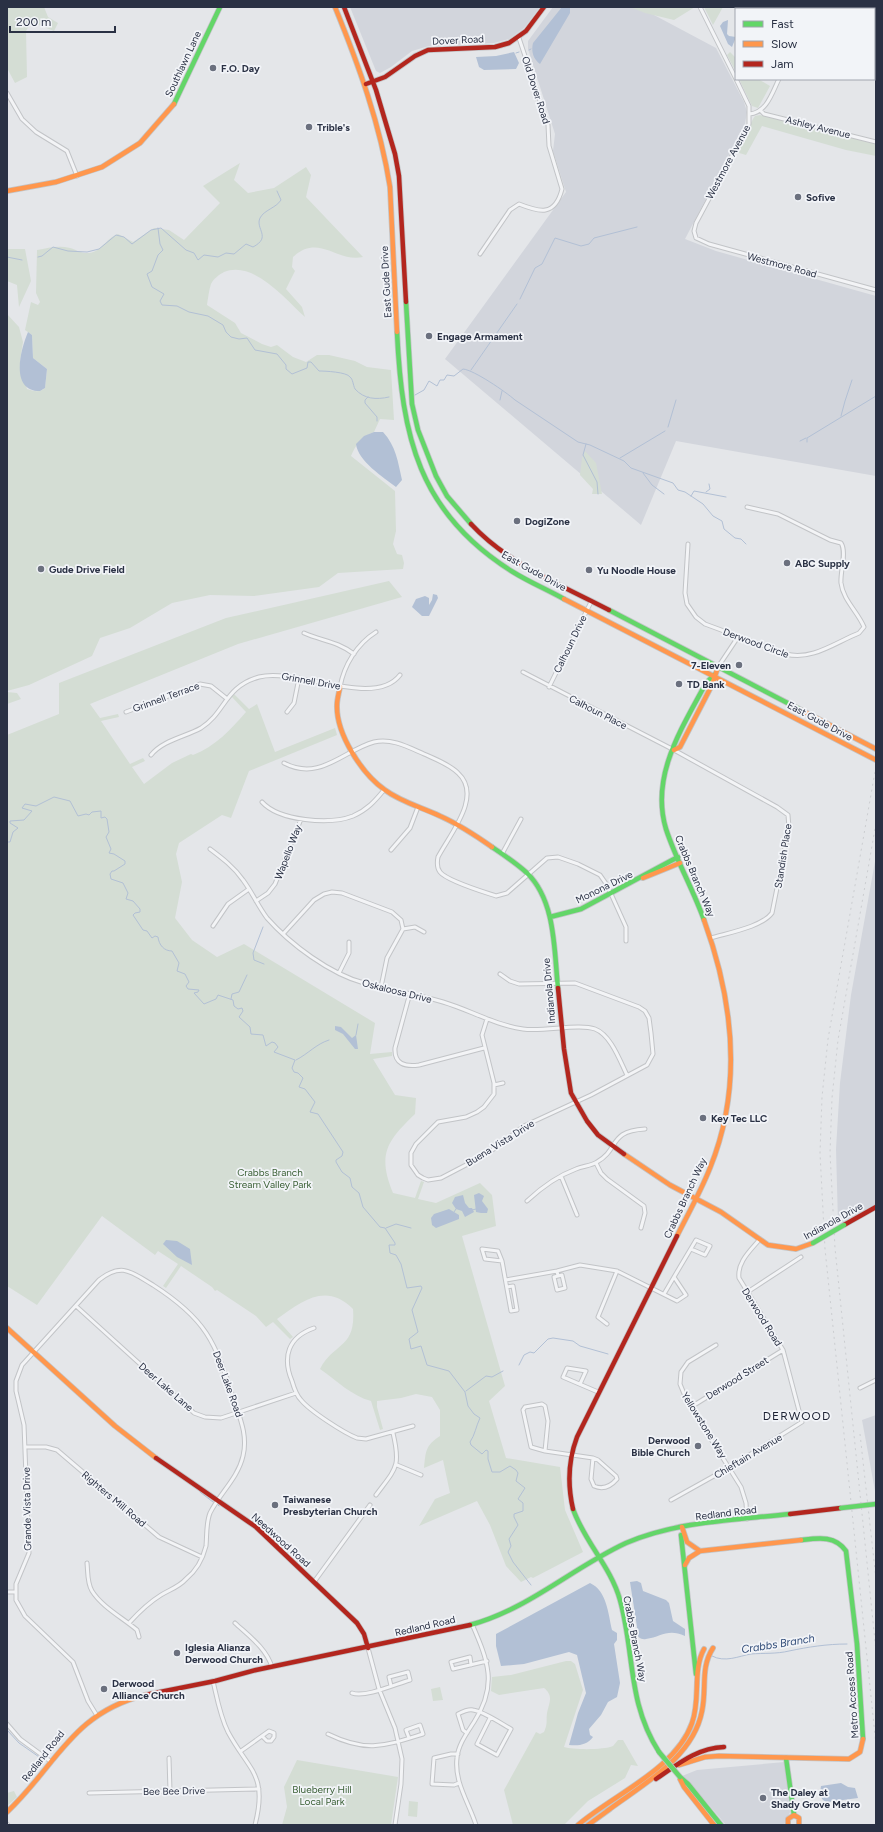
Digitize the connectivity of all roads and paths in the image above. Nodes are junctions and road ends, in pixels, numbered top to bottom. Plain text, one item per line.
1 (220, 7) edge
2 (335, 7) edge
3 (344, 7) edge
4 (544, 7) edge
5 (700, 7) edge
6 (519, 38) junction
7 (735, 77) edge
8 (736, 80) edge
9 (778, 80) edge
10 (374, 81) junction
11 (366, 84) junction
12 (7, 93) edge
13 (761, 111) junction
14 (750, 114) junction
15 (876, 142) edge
16 (77, 176) junction
17 (7, 191) edge
18 (694, 231) joint
19 (480, 254) dead end
20 (876, 290) edge
21 (436, 480) junction
22 (428, 484) junction
23 (747, 507) dead end
24 (688, 544) dead end
25 (591, 602) junction
26 (587, 610) junction
27 (376, 632) dead end
28 (304, 633) dead end
29 (738, 637) junction
30 (354, 654) junction
31 (718, 667) junction
32 (523, 672) dead end
33 (400, 675) dead end
34 (714, 675) junction
35 (299, 678) junction
36 (340, 687) junction
37 (549, 687) junction
38 (226, 698) junction
39 (126, 712) dead end
40 (286, 712) dead end
41 (874, 748) edge
42 (674, 750) junction
43 (352, 753) junction
44 (151, 755) dead end
45 (876, 760) edge
46 (284, 763) dead end
47 (384, 790) junction
48 (262, 802) dead end
49 (418, 807) junction
50 (301, 819) junction
51 (521, 819) dead end
52 (457, 824) junction
53 (210, 849) dead end
54 (391, 850) dead end
55 (502, 854) junction
56 (678, 857) junction
57 (680, 863) junction
58 (528, 874) junction
59 (643, 878) junction
60 (249, 889) junction
61 (612, 894) junction
62 (256, 900) junction
63 (550, 917) junction
64 (213, 926) dead end
65 (403, 929) junction
66 (424, 932) dead end
67 (283, 934) junction
68 (710, 938) junction
69 (626, 941) dead end
70 (349, 942) dead end
71 (339, 974) junction
72 (500, 974) dead end
73 (557, 983) junction
74 (381, 987) junction
75 (410, 993) junction
76 (487, 1019) junction
77 (561, 1029) junction
78 (484, 1048) junction
79 (627, 1075) junction
80 (503, 1083) dead end
81 (494, 1085) junction
82 (576, 1102) junction
83 (645, 1129) dead end
84 (612, 1146) junction
85 (596, 1163) junction
86 (561, 1176) junction
87 (696, 1199) junction
88 (527, 1201) dead end
89 (876, 1207) edge
90 (577, 1215) dead end
91 (641, 1228) dead end
92 (760, 1239) junction
93 (691, 1249) junction
94 (802, 1257) dead end
95 (502, 1261) junction
96 (557, 1271) junction
97 (617, 1271) junction
98 (558, 1276) junction
99 (674, 1277) junction
100 (506, 1280) junction
101 (507, 1287) junction
102 (651, 1288) junction
103 (746, 1293) junction
104 (664, 1294) junction
105 (76, 1306) junction
106 (606, 1324) dead end
107 (7, 1328) edge
108 (314, 1328) dead end
109 (716, 1345) dead end
110 (783, 1350) junction
111 (34, 1351) junction
112 (876, 1380) edge
113 (580, 1384) junction
114 (860, 1388) dead end
115 (598, 1392) junction
116 (296, 1393) junction
117 (691, 1407) junction
118 (238, 1413) junction
119 (802, 1422) joint
120 (413, 1426) dead end
121 (392, 1433) junction
122 (26, 1447) junction
123 (544, 1451) junction
124 (571, 1455) junction
125 (593, 1458) junction
126 (397, 1465) junction
127 (730, 1468) junction
128 (421, 1475) dead end
129 (376, 1495) dead end
130 (672, 1500) dead end
131 (218, 1501) junction
132 (876, 1504) edge
133 (370, 1505) dead end
134 (747, 1519) junction
135 (681, 1527) junction
136 (700, 1551) junction
137 (202, 1557) junction
138 (599, 1559) junction
139 (87, 1563) dead end
140 (685, 1569) junction
141 (314, 1582) junction
142 (7, 1592) edge
143 (15, 1592) junction
144 (129, 1623) junction
145 (235, 1623) dead end
146 (472, 1624) junction
147 (139, 1638) dead end
148 (368, 1648) junction
149 (713, 1648) dead end
150 (704, 1649) dead end
151 (487, 1662) junction
152 (471, 1665) junction
153 (272, 1667) junction
154 (696, 1674) junction
155 (213, 1681) junction
156 (391, 1686) junction
157 (379, 1689) junction
158 (352, 1693) dead end
159 (480, 1713) junction
160 (96, 1714) junction
161 (490, 1718) junction
162 (7, 1724) edge
163 (467, 1733) junction
164 (328, 1734) dead end
165 (262, 1736) dead end
166 (409, 1738) junction
167 (398, 1742) junction
168 (724, 1747) dead end
169 (241, 1751) junction
170 (458, 1754) junction
171 (169, 1758) dead end
172 (786, 1758) junction
173 (794, 1758) junction
174 (50, 1761) junction
175 (675, 1767) junction
176 (788, 1768) junction
177 (680, 1777) junction
178 (459, 1783) junction
179 (259, 1788) junction
180 (170, 1791) junction
181 (89, 1792) dead end
182 (607, 1811) junction
183 (7, 1812) edge
184 (794, 1815) junction
185 (255, 1825) edge
186 (395, 1825) edge
187 (476, 1825) edge
188 (578, 1825) edge
189 (588, 1825) edge
190 (714, 1825) edge
191 (721, 1825) edge
192 (788, 1825) edge
193 (799, 1825) edge

1 - 16 main road, Southlawn Lane
2 - 11 main road, East Gude Drive
3 - 10 main road, East Gude Drive
4 - 6 main road, Dover Road
5 - 7 street
6 - 10 main road, Dover Road
6 - 19 street, Old Dover Road
8 - 14 street
9 - 13 street
10 - 11 main road, Dover Road
10 - 21 main road, East Gude Drive
11 - 22 main road, East Gude Drive
12 - 16 street
13 - 14 street, Westmore Avenue
13 - 15 street, Ashley Avenue
14 - 18 street, Westmore Avenue
16 - 17 main road, Southlawn Lane
18 - 20 street, Westmore Road
21 - 22 main road
21 - 25 main road, East Gude Drive
22 - 26 main road, East Gude Drive
23 - 29 street, Derwood Circle
24 - 29 street, Derwood Circle
25 - 26 street, Calhoun Drive
25 - 31 main road, East Gude Drive
26 - 34 main road, East Gude Drive
26 - 37 street, Calhoun Drive
27 - 30 street, Indianola Drive
28 - 30 street
29 - 31 street
30 - 36 street, Indianola Drive
31 - 34 main road
31 - 41 main road, East Gude Drive
32 - 37 street, Calhoun Place
33 - 36 street, Grinnell Drive
34 - 42 main road, Crabbs Branch Way
34 - 42 main road, Crabbs Branch Way
34 - 45 main road, East Gude Drive
35 - 36 street, Grinnell Drive
35 - 38 street, Grinnell Drive
35 - 40 street
36 - 43 main road, Indianola Drive
37 - 42 street, Calhoun Place
38 - 39 street, Grinnell Terrace
38 - 44 street, Grinnell Drive
42 - 56 main road, Crabbs Branch Way
42 - 68 street, Standish Place
43 - 46 street
43 - 47 main road, Indianola Drive
43 - 52 street
47 - 49 main road, Indianola Drive
47 - 50 street
48 - 50 street
49 - 52 main road, Indianola Drive
49 - 54 street
50 - 62 street, Wapello Way
51 - 55 street
52 - 55 main road, Indianola Drive
52 - 58 street
53 - 60 street, Oskaloosa Drive
55 - 58 main road, Indianola Drive
56 - 57 main road, Crabbs Branch Way
56 - 59 main road, Monona Drive
57 - 59 main road, Monona Drive
57 - 68 main road, Crabbs Branch Way
58 - 61 street
58 - 63 main road, Indianola Drive
59 - 61 main road, Monona Drive
60 - 62 street, Oskaloosa Drive
60 - 64 street
61 - 63 main road, Monona Drive
61 - 69 street
62 - 67 street, Oskaloosa Drive
63 - 73 main road, Indianola Drive
65 - 66 street
65 - 67 street
65 - 74 street
67 - 71 street, Oskaloosa Drive
68 - 87 main road, Crabbs Branch Way
70 - 71 street
71 - 74 street, Oskaloosa Drive
72 - 73 street
73 - 77 main road, Indianola Drive
73 - 79 street, Buena Vista Drive
74 - 75 street, Oskaloosa Drive
75 - 76 street, Oskaloosa Drive
75 - 78 street
76 - 77 street, Oskaloosa Drive
76 - 78 street
77 - 79 street, Oskaloosa Drive
77 - 82 main road, Indianola Drive
78 - 81 street
79 - 82 street, Buena Vista Drive
80 - 81 street
81 - 82 street, Buena Vista Drive
82 - 84 main road, Indianola Drive
83 - 84 street
84 - 85 street
84 - 87 main road, Indianola Drive
85 - 86 street
85 - 91 street
86 - 88 street
86 - 90 street
87 - 92 main road, Indianola Drive
87 - 102 main road, Crabbs Branch Way
89 - 92 main road, Indianola Drive, bridge
92 - 103 street, Derwood Road
93 - 93 street
93 - 99 street
94 - 103 street
95 - 95 street
95 - 100 street
96 - 97 street
96 - 98 street
96 - 100 street
97 - 102 street
97 - 106 street
98 - 98 street
99 - 104 street
99 - 104 street
100 - 101 street
101 - 101 street
102 - 104 street
102 - 115 main road, Crabbs Branch Way
103 - 110 street, Derwood Road
105 - 111 street, Deer Lake Road
105 - 118 street, Deer Lake Lane
105 - 118 street, Deer Lake Road
107 - 111 main road, Needwood Road
108 - 116 street
109 - 117 street, Yellowstone Way
110 - 117 street, Derwood Street
110 - 119 street, Derwood Road
111 - 122 street, Grande Vista Drive
111 - 131 main road, Needwood Road
112 - 114 street
113 - 113 street
113 - 115 street
115 - 124 main road, Crabbs Branch Way
116 - 118 street, Deer Lake Lane
116 - 121 street
117 - 127 street, Yellowstone Way
118 - 131 street, Deer Lake Road
119 - 127 street, Chieftain Avenue
120 - 121 street
121 - 126 street
122 - 137 street, Righters Mill Road
122 - 143 street, Grande Vista Drive
123 - 123 street
123 - 124 street
124 - 125 street
124 - 138 main road, Crabbs Branch Way
125 - 125 street
126 - 128 street
126 - 129 street
127 - 130 street, Chieftain Avenue
127 - 134 street, Yellowstone Way
131 - 137 street, Deer Lake Road
131 - 141 main road, Needwood Road
132 - 134 main road, Redland Road, bridge
133 - 141 street
134 - 135 main road, Redland Road
135 - 136 main road
135 - 138 main road, Redland Road
135 - 140 main road
136 - 140 main road
136 - 173 main road, Metro Access Road
137 - 144 street, Deer Lake Road
138 - 146 main road, Redland Road
138 - 177 main road, Crabbs Branch Way, bridge
139 - 144 street
140 - 154 main road
141 - 148 main road, Needwood Road
142 - 143 street
143 - 160 street
144 - 147 street
145 - 153 street
146 - 148 main road, Redland Road
146 - 151 street
148 - 153 main road, Redland Road
148 - 157 street, Needwood Road
149 - 182 main road
150 - 154 main road
151 - 152 street
151 - 159 street
152 - 152 street
153 - 155 main road, Redland Road
154 - 188 main road
155 - 160 main road, Redland Road
155 - 169 street
156 - 156 street
156 - 157 street
157 - 158 street
157 - 167 street, Needwood Road
159 - 161 street
159 - 163 street
159 - 163 street
160 - 174 main road, Redland Road
161 - 161 street
162 - 174 street
163 - 170 street
164 - 167 street
165 - 169 street
166 - 166 street
166 - 167 street
167 - 186 street, Needwood Road
168 - 175 main road
169 - 179 street
170 - 178 street
170 - 178 street
171 - 180 street
172 - 173 main road, Metro Access Road
172 - 175 main road, Metro Access Road
172 - 176 main road
173 - 176 main road
174 - 183 main road, Redland Road
175 - 182 main road, Metro Access Road
176 - 184 main road
177 - 190 main road, Crabbs Branch Way
177 - 191 main road, Crabbs Branch Way
178 - 187 street
179 - 180 street, Bee Bee Drive
179 - 185 street
180 - 181 street, Bee Bee Drive
182 - 189 main road, Metro Access Road
184 - 192 main road
184 - 193 main road

